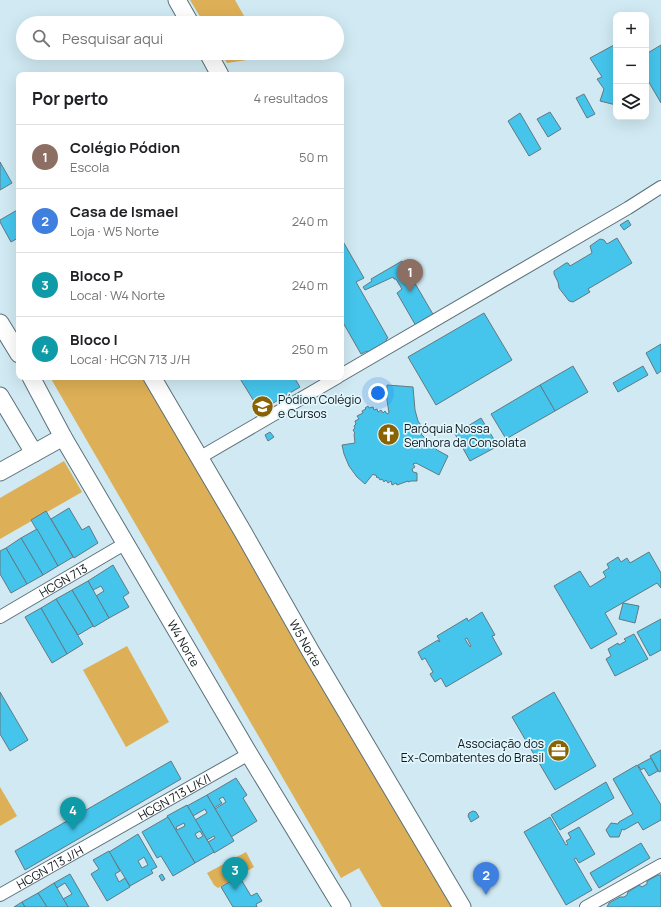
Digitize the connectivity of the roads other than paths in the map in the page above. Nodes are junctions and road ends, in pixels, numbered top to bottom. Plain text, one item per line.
1 (177, 0) edge
2 (186, 16) edge
3 (212, 60) edge
4 (218, 72) edge
5 (661, 187) edge
6 (0, 323) edge
7 (16, 349) edge
8 (344, 373) edge
9 (34, 380) edge
10 (154, 380) edge
11 (333, 380) edge
12 (0, 396) edge
13 (63, 437) junction
14 (34, 453) junction
15 (199, 458) junction
16 (0, 472) edge
17 (126, 543) junction
18 (0, 617) edge
19 (249, 754) junction
20 (99, 839) joint
21 (661, 865) edge
22 (0, 896) edge
23 (342, 907) edge
24 (462, 907) edge
25 (586, 907) edge

1 - 2 main road
3 - 4 main road
5 - 8 street
6 - 7 main road
9 - 13 main road, W4 Norte
10 - 15 main road, W5 Norte
11 - 15 street
12 - 14 main road
13 - 14 main road
13 - 17 main road, W4 Norte
14 - 16 main road
15 - 24 main road, W5 Norte
17 - 18 street, HCGN 713
17 - 19 main road, W4 Norte
19 - 20 street, HCGN 713 L/K/I
19 - 23 main road, W4 Norte
20 - 22 street, HCGN 713 J/H
21 - 25 street

